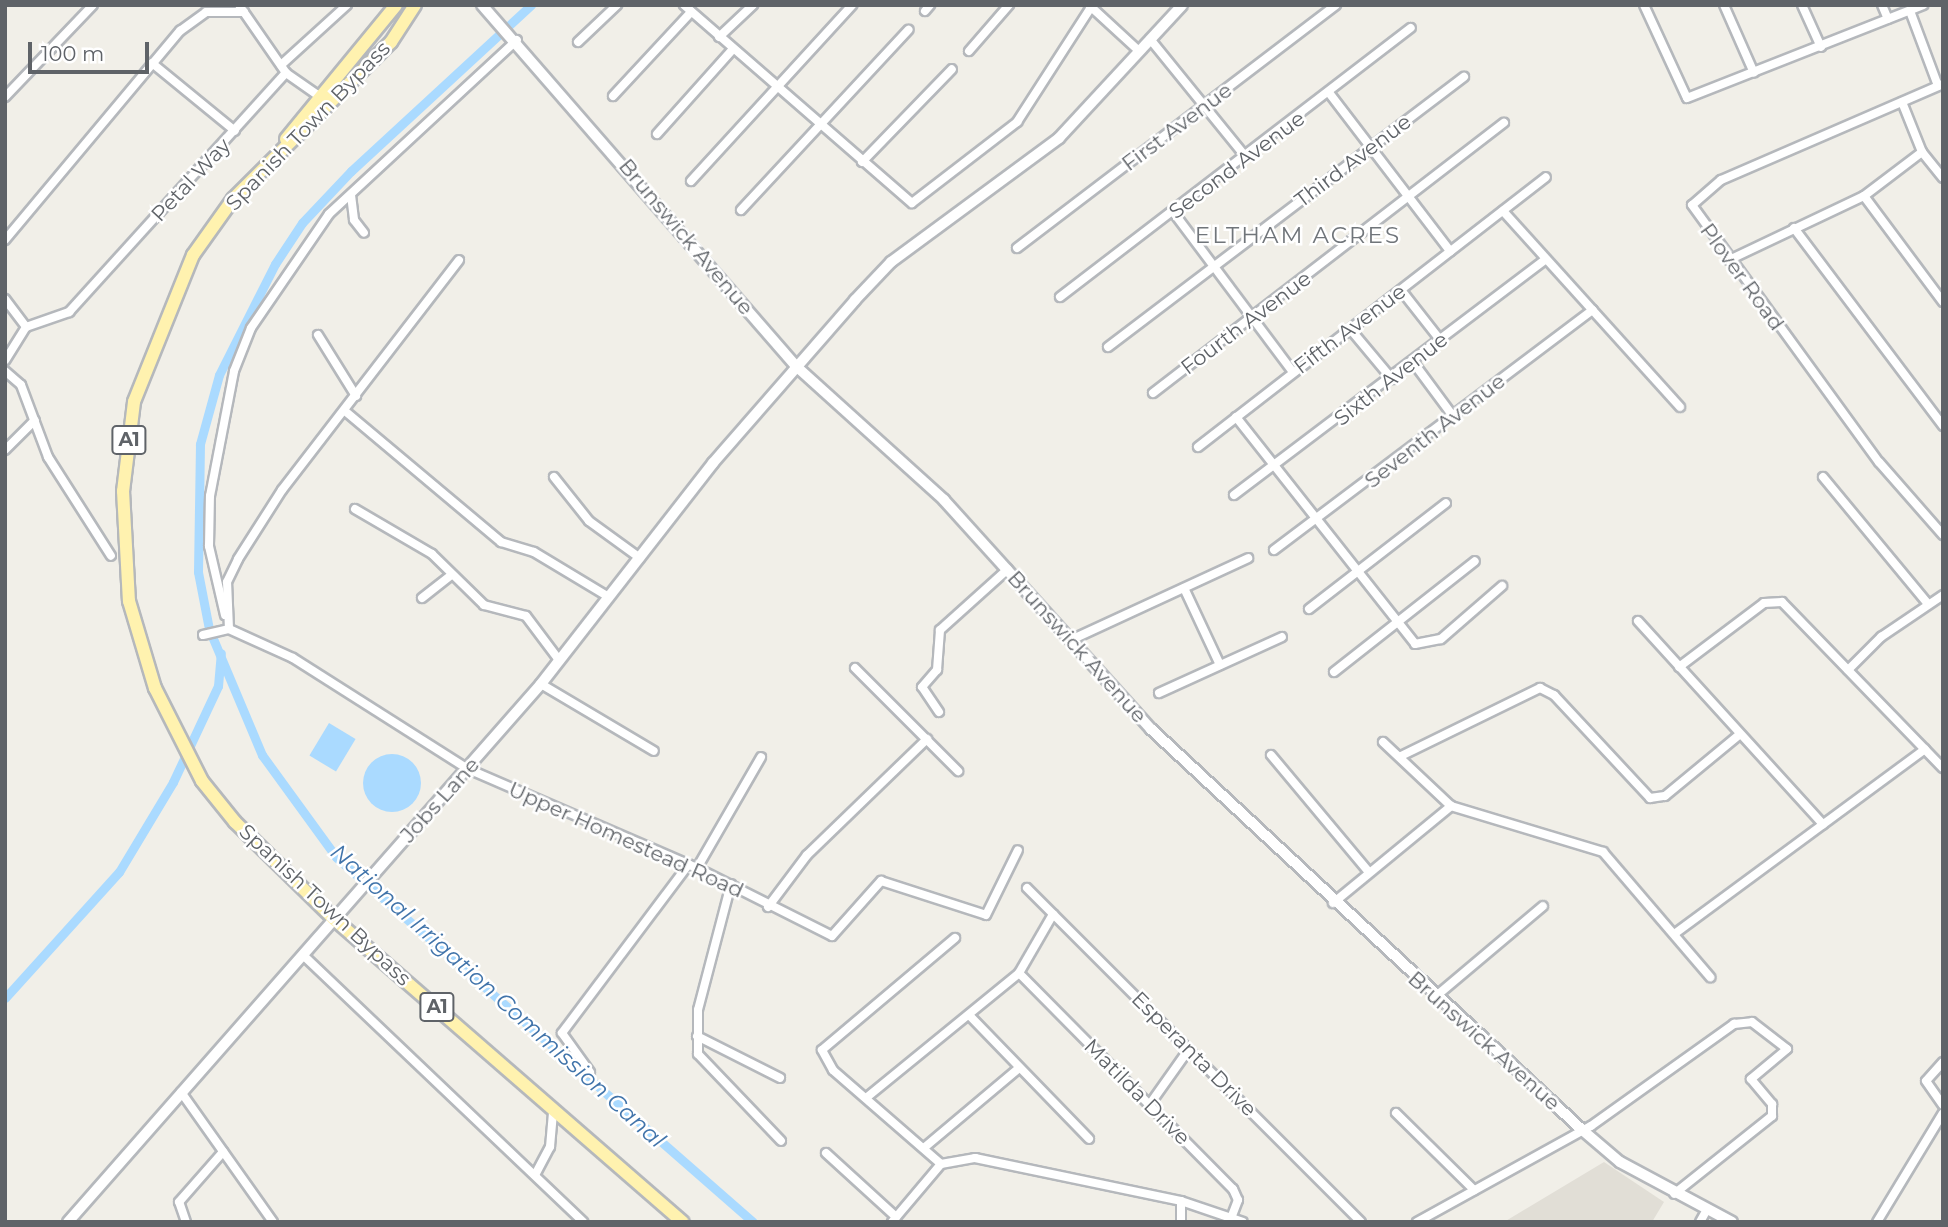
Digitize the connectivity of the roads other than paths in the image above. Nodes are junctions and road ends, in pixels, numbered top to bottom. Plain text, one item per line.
1 (93, 5) edge
2 (347, 5) edge
3 (396, 5) edge
4 (482, 5) edge
5 (617, 5) edge
6 (753, 5) edge
7 (852, 5) edge
8 (1009, 5) edge
9 (1182, 5) edge
10 (1336, 5) edge
11 (1644, 5) edge
12 (1724, 5) edge
13 (1802, 5) edge
14 (1882, 5) edge
15 (1923, 5) edge
16 (415, 6) edge
17 (1090, 6) edge
18 (687, 7) edge
19 (242, 8) edge
20 (1910, 11) junction
21 (1888, 19) junction
22 (1411, 28) dead end
23 (908, 30) dead end
24 (515, 36) junction
25 (719, 37) junction
26 (1150, 39) junction
27 (578, 42) dead end
28 (1821, 47) junction
29 (733, 49) junction
30 (1138, 50) junction
31 (969, 51) dead end
32 (152, 62) junction
33 (284, 69) junction
34 (952, 69) dead end
35 (1754, 73) junction
36 (1464, 77) dead end
37 (1940, 85) edge
38 (776, 87) junction
39 (1330, 94) junction
40 (319, 96) junction
41 (613, 96) dead end
42 (5, 97) edge
43 (1902, 102) junction
44 (1204, 107) junction
45 (1504, 123) dead end
46 (818, 124) junction
47 (235, 131) junction
48 (657, 134) dead end
49 (1371, 148) junction
50 (1922, 152) junction
51 (1245, 156) junction
52 (862, 162) junction
53 (264, 167) junction
54 (1942, 174) edge
55 (1546, 177) dead end
56 (691, 181) dead end
57 (351, 195) junction
58 (1864, 196) junction
59 (1409, 199) junction
60 (741, 210) dead end
61 (1503, 211) junction
62 (1174, 212) junction
63 (1794, 228) junction
64 (364, 233) dead end
65 (5, 240) edge
66 (1017, 248) dead end
67 (1450, 251) junction
68 (459, 260) dead end
69 (1545, 260) junction
70 (1729, 260) junction
71 (1215, 266) junction
72 (1401, 290) junction
73 (1060, 297) dead end
74 (5, 299) edge
75 (1943, 302) edge
76 (1593, 310) junction
77 (1254, 316) junction
78 (26, 327) junction
79 (1351, 330) junction
80 (318, 335) dead end
81 (1441, 341) junction
82 (1108, 347) dead end
83 (5, 360) edge
84 (1413, 362) junction
85 (797, 367) junction
86 (5, 371) edge
87 (1293, 372) junction
88 (1392, 379) junction
89 (1153, 393) dead end
90 (356, 396) junction
91 (1680, 407) dead end
92 (345, 411) junction
93 (1453, 415) junction
94 (1236, 417) junction
95 (35, 420) junction
96 (1943, 426) edge
97 (1198, 447) dead end
98 (5, 450) edge
99 (1275, 468) junction
100 (554, 477) dead end
101 (1823, 477) dead end
102 (1234, 495) dead end
103 (1446, 503) dead end
104 (355, 509) dead end
105 (1316, 522) junction
106 (1943, 536) edge
107 (1275, 550) dead end
108 (111, 556) dead end
109 (640, 558) junction
110 (1248, 558) dead end
111 (1475, 561) dead end
112 (1008, 569) junction
113 (1357, 572) junction
114 (451, 575) junction
115 (1502, 586) dead end
116 (1184, 588) junction
117 (1943, 595) edge
118 (609, 597) junction
119 (422, 598) dead end
120 (1928, 604) junction
121 (1309, 609) dead end
122 (225, 615) junction
123 (1397, 621) junction
124 (1638, 621) dead end
125 (226, 629) junction
126 (203, 635) dead end
127 (1282, 636) dead end
128 (1073, 639) junction
129 (559, 660) junction
130 (1220, 665) junction
131 (1679, 667) junction
132 (855, 668) dead end
133 (1848, 670) junction
134 (1334, 672) dead end
135 (541, 684) junction
136 (1159, 694) dead end
137 (939, 712) dead end
138 (1739, 735) junction
139 (927, 739) junction
140 (1383, 742) dead end
141 (1924, 749) junction
142 (654, 751) dead end
143 (1271, 755) dead end
144 (1401, 756) junction
145 (761, 757) dead end
146 (1943, 768) edge
147 (468, 769) junction
148 (958, 771) dead end
149 (1451, 806) junction
150 (1823, 824) junction
151 (1018, 850) dead end
152 (693, 866) junction
153 (1368, 871) junction
154 (731, 884) junction
155 (1027, 888) dead end
156 (1333, 903) junction
157 (1544, 906) dead end
158 (768, 907) junction
159 (1053, 914) junction
160 (334, 919) junction
161 (1677, 932) junction
162 (956, 938) dead end
163 (303, 955) junction
164 (1019, 973) junction
165 (1710, 978) dead end
166 (1435, 997) junction
167 (970, 1016) junction
168 (697, 1036) junction
169 (1189, 1049) junction
170 (1943, 1062) edge
171 (1019, 1068) junction
172 (590, 1072) dead end
173 (780, 1078) dead end
174 (181, 1092) junction
175 (866, 1098) junction
176 (1150, 1104) junction
177 (1943, 1105) edge
178 (553, 1109) junction
179 (1396, 1113) dead end
180 (1943, 1114) edge
181 (1580, 1128) junction
182 (1089, 1139) dead end
183 (781, 1141) dead end
184 (925, 1147) junction
185 (223, 1152) junction
186 (826, 1153) dead end
187 (941, 1164) junction
188 (535, 1175) junction
189 (1474, 1190) junction
190 (1674, 1194) junction
191 (1181, 1201) junction
192 (1706, 1211) junction
193 (1231, 1217) junction
194 (894, 1220) edge
195 (68, 1222) edge
196 (186, 1222) edge
197 (273, 1222) edge
198 (583, 1222) edge
199 (683, 1222) edge
200 (1181, 1222) edge
201 (1243, 1222) edge
202 (1361, 1222) edge
203 (1417, 1222) edge
204 (1700, 1222) edge
205 (1732, 1222) edge
206 (1877, 1222) edge

1 - 42 street
2 - 33 street, Petal Way
3 - 40 main road, A1
4 - 24 main road, Brunswick Avenue
5 - 27 street
6 - 25 street
7 - 38 street
8 - 31 street
9 - 26 street, Jobs Lane
10 - 44 street, First Avenue
11 - 35 street
12 - 35 street
13 - 28 street
14 - 21 street
15 - 20 street
16 - 53 main road, Spanish Town Bypass / A1
17 - 30 street
17 - 52 street
18 - 25 street
18 - 41 street
19 - 32 street
19 - 33 street
20 - 21 street
20 - 37 street
21 - 28 street
22 - 39 street, Second Avenue
23 - 46 street
24 - 57 street
24 - 85 main road, Brunswick Avenue
25 - 29 street
26 - 30 street, Jobs Lane
26 - 44 street
28 - 35 street
29 - 38 street
29 - 48 street
30 - 85 street, Jobs Lane
32 - 47 street
32 - 65 street
33 - 40 street
33 - 47 street, Petal Way
34 - 52 street
36 - 49 street, Third Avenue
37 - 43 street, Plover Road
38 - 46 street
38 - 56 street
39 - 49 street
39 - 51 street, Second Avenue
40 - 53 main road, A1
43 - 50 street
43 - 70 street, Plover Road
44 - 51 street
44 - 66 street, First Avenue
45 - 59 street, Fourth Avenue
46 - 52 street
46 - 60 street
47 - 78 street, Petal Way
49 - 59 street
49 - 71 street, Third Avenue
50 - 54 street
50 - 58 street
51 - 62 street, Second Avenue
53 - 160 main road, Spanish Town Bypass / A1
55 - 61 street, Fifth Avenue
57 - 64 street
57 - 122 street
58 - 63 street
58 - 75 street
59 - 67 street
59 - 77 street, Fourth Avenue
61 - 67 street, Fifth Avenue
61 - 69 street
62 - 71 street
62 - 73 street, Second Avenue
63 - 70 street
63 - 96 street
67 - 72 street, Fifth Avenue
68 - 90 street
69 - 76 street
69 - 81 street, Sixth Avenue
70 - 106 street, Plover Road
71 - 77 street
71 - 82 street, Third Avenue
72 - 79 street, Fifth Avenue
72 - 81 street
74 - 78 street
76 - 91 street
76 - 93 street, Seventh Avenue
77 - 87 street
77 - 89 street, Fourth Avenue
78 - 83 street
79 - 87 street, Fifth Avenue
79 - 88 street
80 - 90 street
81 - 84 street, Sixth Avenue
84 - 88 street, Sixth Avenue
84 - 93 street
85 - 109 street, Jobs Lane
85 - 112 main road, Brunswick Avenue
86 - 95 street
87 - 94 street, Fifth Avenue
88 - 99 street, Sixth Avenue
90 - 92 street
92 - 118 street
92 - 122 street
93 - 105 street, Seventh Avenue
94 - 97 street, Fifth Avenue
94 - 99 street
95 - 98 street
95 - 108 street
99 - 102 street, Sixth Avenue
99 - 105 street
100 - 109 street
101 - 120 street
103 - 113 street
104 - 114 street
105 - 107 street, Seventh Avenue
105 - 113 street
109 - 118 street, Jobs Lane
110 - 116 street
111 - 123 street
112 - 128 main road, Brunswick Avenue
112 - 137 street
113 - 121 street
113 - 123 street
114 - 119 street
114 - 129 street
115 - 123 street
116 - 128 street
116 - 130 street
117 - 120 street
118 - 129 street, Jobs Lane
120 - 133 street
122 - 125 street
123 - 134 street
124 - 131 street
125 - 126 street
125 - 147 street, Upper Homestead Road
127 - 130 street
128 - 156 main road, Brunswick Avenue
129 - 135 street, Jobs Lane
130 - 136 street
131 - 133 street
131 - 138 street
132 - 139 street
133 - 141 street
135 - 142 street
135 - 147 street, Jobs Lane
138 - 144 street
138 - 150 street
139 - 148 street
139 - 158 street
140 - 144 street
141 - 146 street
141 - 150 street
143 - 153 street
144 - 149 street
145 - 152 street
147 - 152 street, Upper Homestead Road
147 - 160 street, Jobs Lane
149 - 153 street
149 - 161 street
150 - 161 street
151 - 158 street, Upper Homestead Road
152 - 154 street, Upper Homestead Road
152 - 172 street
153 - 156 street
154 - 158 street, Upper Homestead Road
154 - 168 street
155 - 159 street, Esperanta Drive
156 - 166 main road, Brunswick Avenue
157 - 166 street
159 - 164 street
159 - 169 street, Esperanta Drive
160 - 163 street, Jobs Lane
160 - 178 main road, Spanish Town Bypass / A1
161 - 165 street
162 - 175 street
163 - 174 street, Jobs Lane
163 - 188 street
164 - 167 street
164 - 176 street, Matilda Drive
166 - 181 main road, Brunswick Avenue
167 - 171 street
167 - 175 street
168 - 173 street
168 - 183 street
169 - 176 street
169 - 202 street, Esperanta Drive
170 - 177 street
171 - 182 street
171 - 184 street
174 - 185 street
174 - 195 street, Jobs Lane
175 - 184 street
176 - 193 street, Matilda Drive
178 - 188 street
178 - 199 main road, Spanish Town Bypass / A1
179 - 189 street
180 - 206 street
181 - 189 street
181 - 190 main road, Brunswick Avenue
181 - 190 street
184 - 187 street
185 - 196 street
185 - 197 street
186 - 194 street
187 - 191 street
187 - 194 street
188 - 198 street
189 - 203 street
190 - 192 main road, Brunswick Avenue
191 - 193 street
191 - 200 street
192 - 204 street
192 - 205 main road, Brunswick Avenue
193 - 201 street

